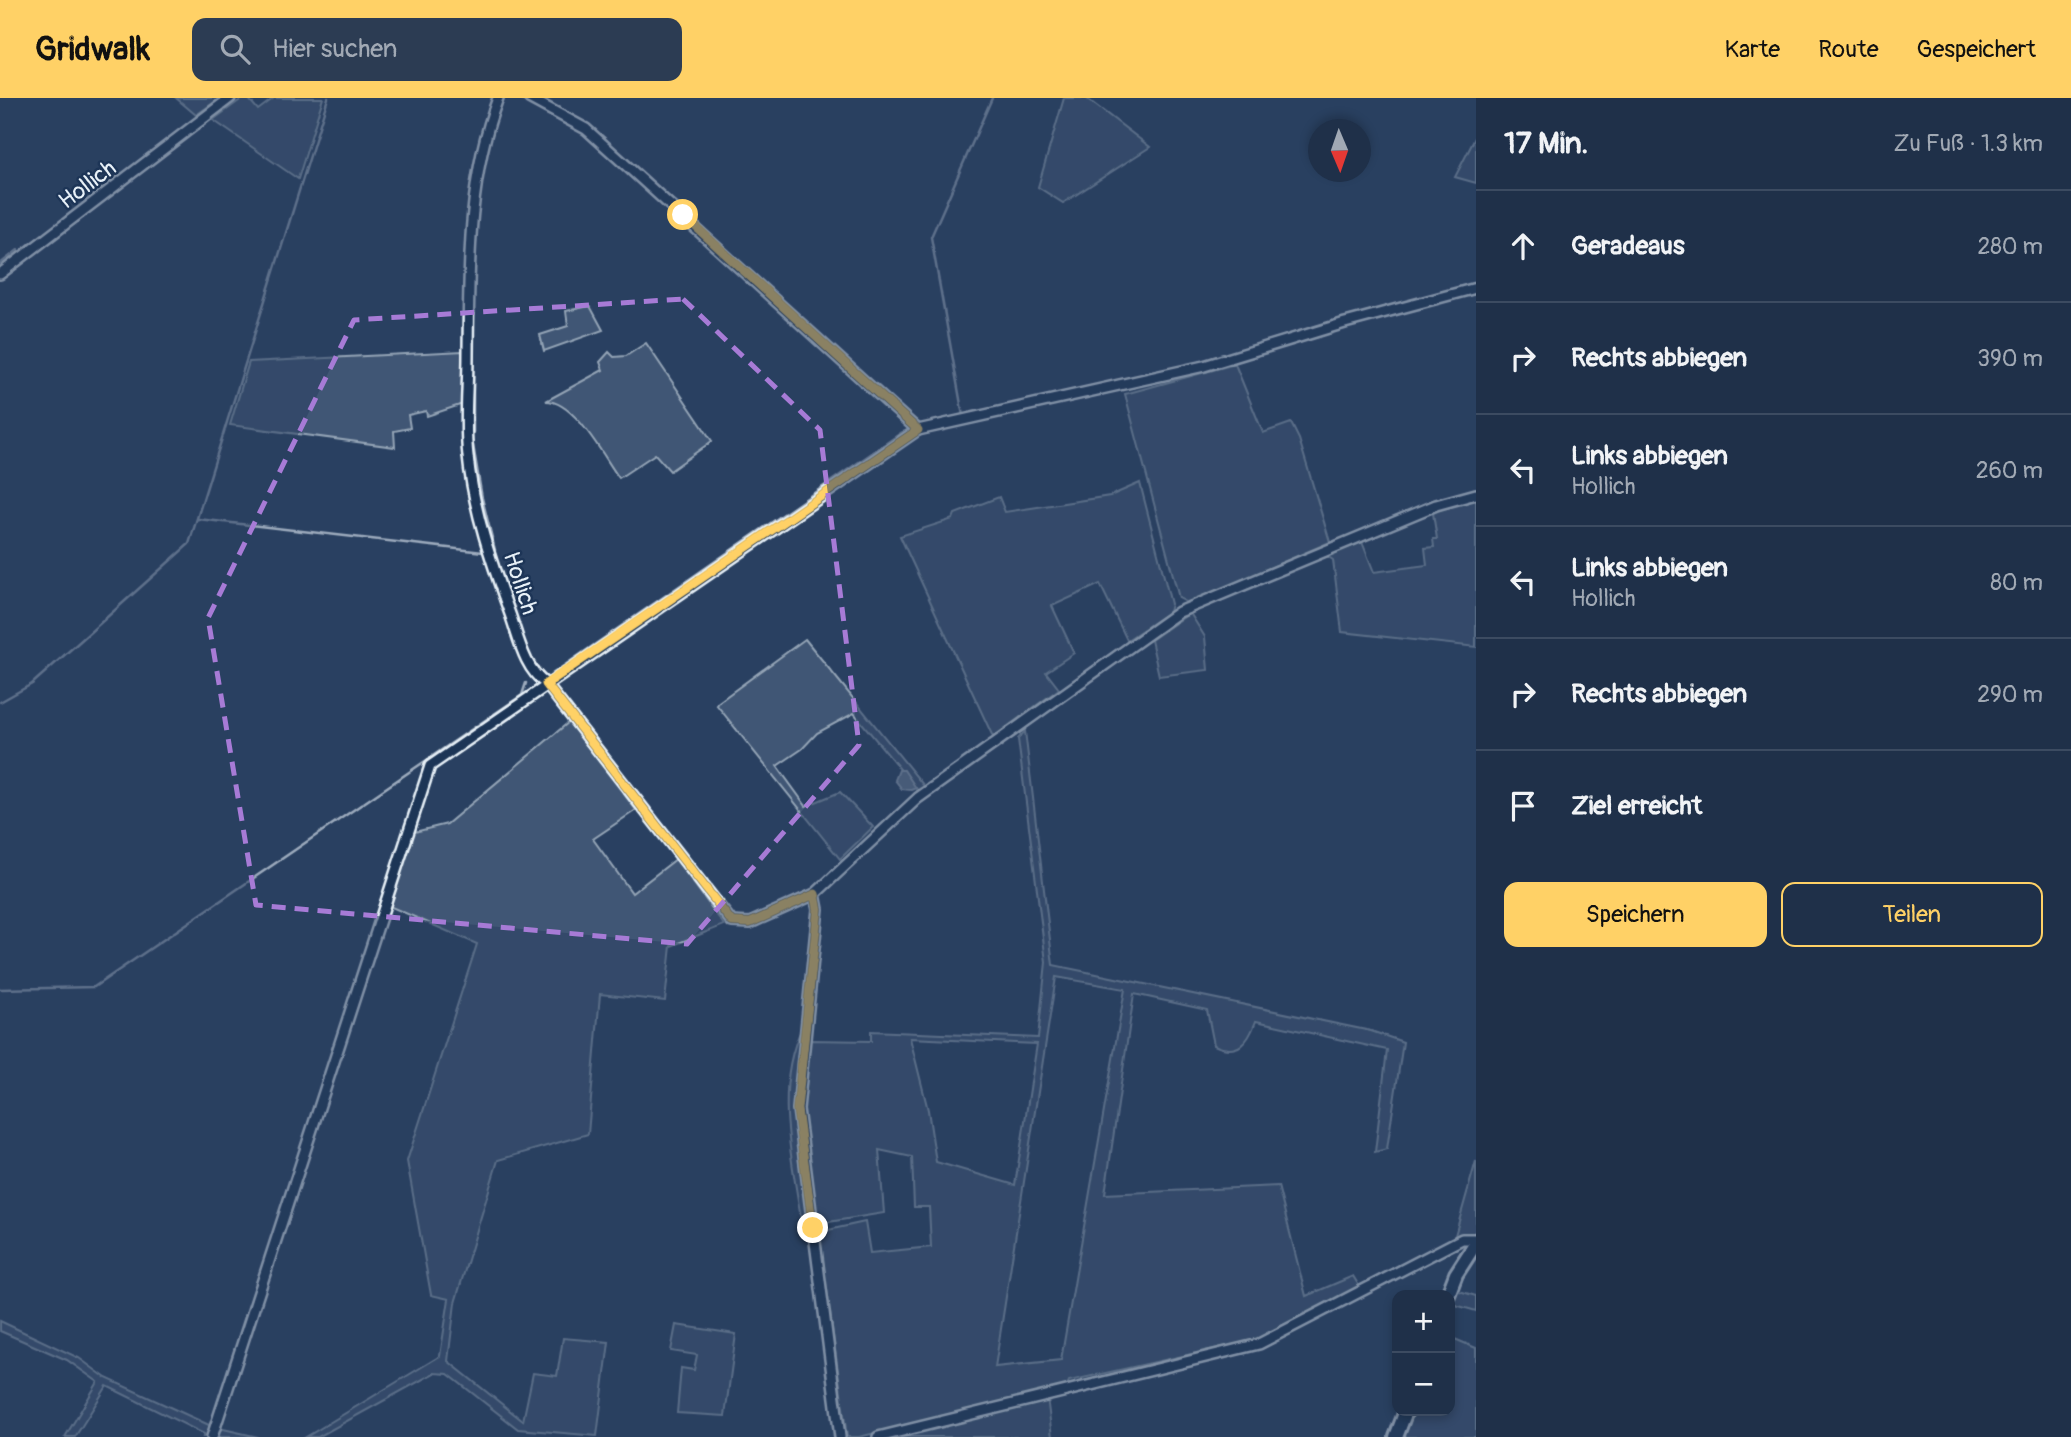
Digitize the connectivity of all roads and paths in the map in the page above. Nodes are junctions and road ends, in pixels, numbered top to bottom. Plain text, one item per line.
1 (230, 98) edge
2 (498, 98) edge
3 (529, 98) edge
4 (0, 274) edge
5 (1476, 288) edge
6 (918, 430) junction
7 (1476, 494) edge
8 (546, 684) junction
9 (815, 894) junction
10 (1476, 1241) edge
11 (1450, 1290) edge
12 (1404, 1416) edge
13 (212, 1437) edge
14 (840, 1437) edge
15 (878, 1437) edge
16 (1396, 1437) edge

1 - 4 street, Hollich
2 - 8 street, Hollich
3 - 6 street
5 - 6 street
6 - 8 street
7 - 9 street, Hollich
8 - 9 street, Hollich
8 - 13 street
9 - 14 street
10 - 11 main road
10 - 15 street
12 - 16 main road

